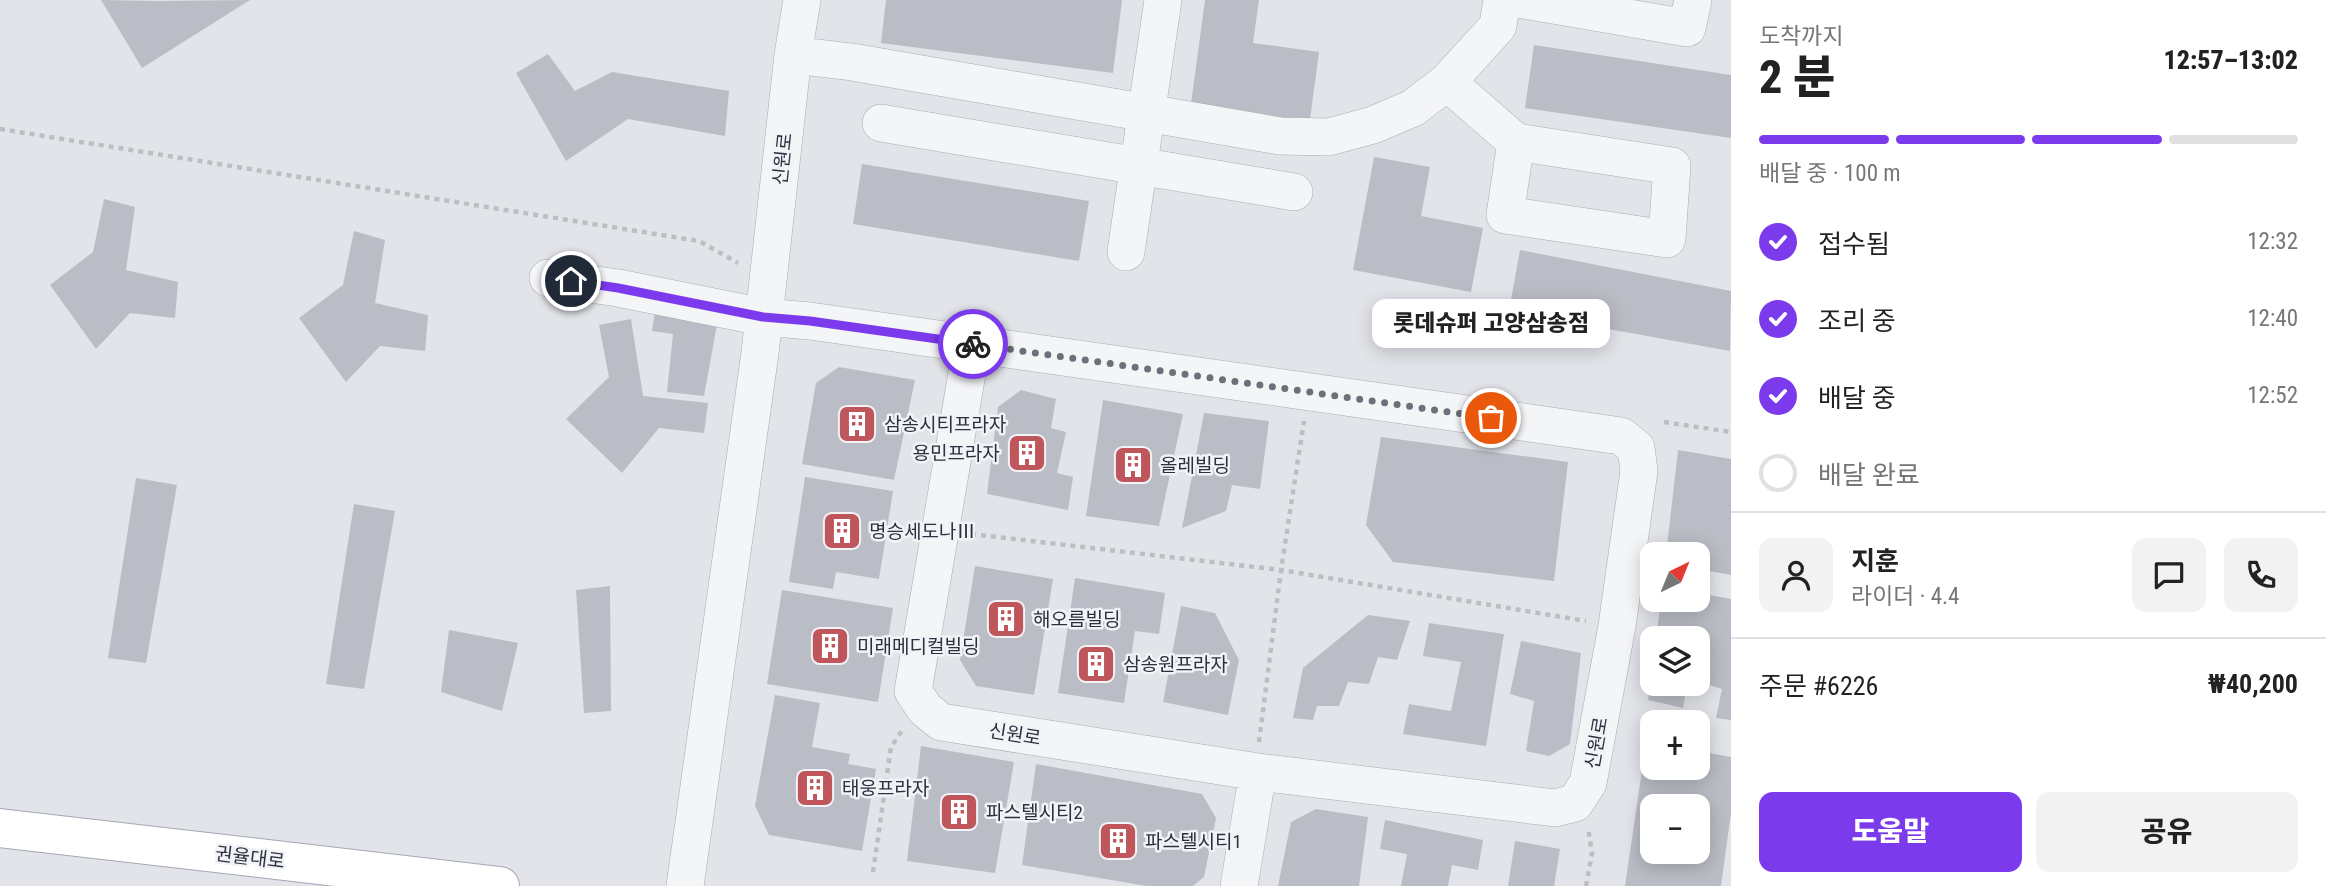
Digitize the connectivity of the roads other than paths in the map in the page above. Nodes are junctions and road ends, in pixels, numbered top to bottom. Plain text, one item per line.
1 (802, 0) edge
2 (1163, 0) edge
3 (1502, 0) edge
4 (1693, 0) edge
5 (1547, 2) edge
6 (793, 55) junction
7 (1447, 82) junction
8 (1147, 112) junction
9 (881, 123) dead end
10 (1516, 142) junction
11 (1140, 167) junction
12 (1294, 192) dead end
13 (1126, 252) dead end
14 (548, 278) dead end
15 (763, 317) junction
16 (972, 344) junction
17 (1258, 757) junction
18 (0, 828) edge
19 (500, 886) edge
20 (685, 886) edge
21 (1239, 886) edge

1 - 6 street, 신원로
2 - 8 street
3 - 7 street
4 - 5 street
6 - 8 street
6 - 15 street, 신원로
7 - 8 street
7 - 10 street
8 - 11 street
9 - 11 street
10 - 10 street
11 - 12 street
11 - 13 street
14 - 15 street
15 - 16 street, 신원로
15 - 20 street, 신원로
16 - 17 street, 신원로
16 - 17 street, 신원로
17 - 21 street
18 - 19 main road, 권율대로

